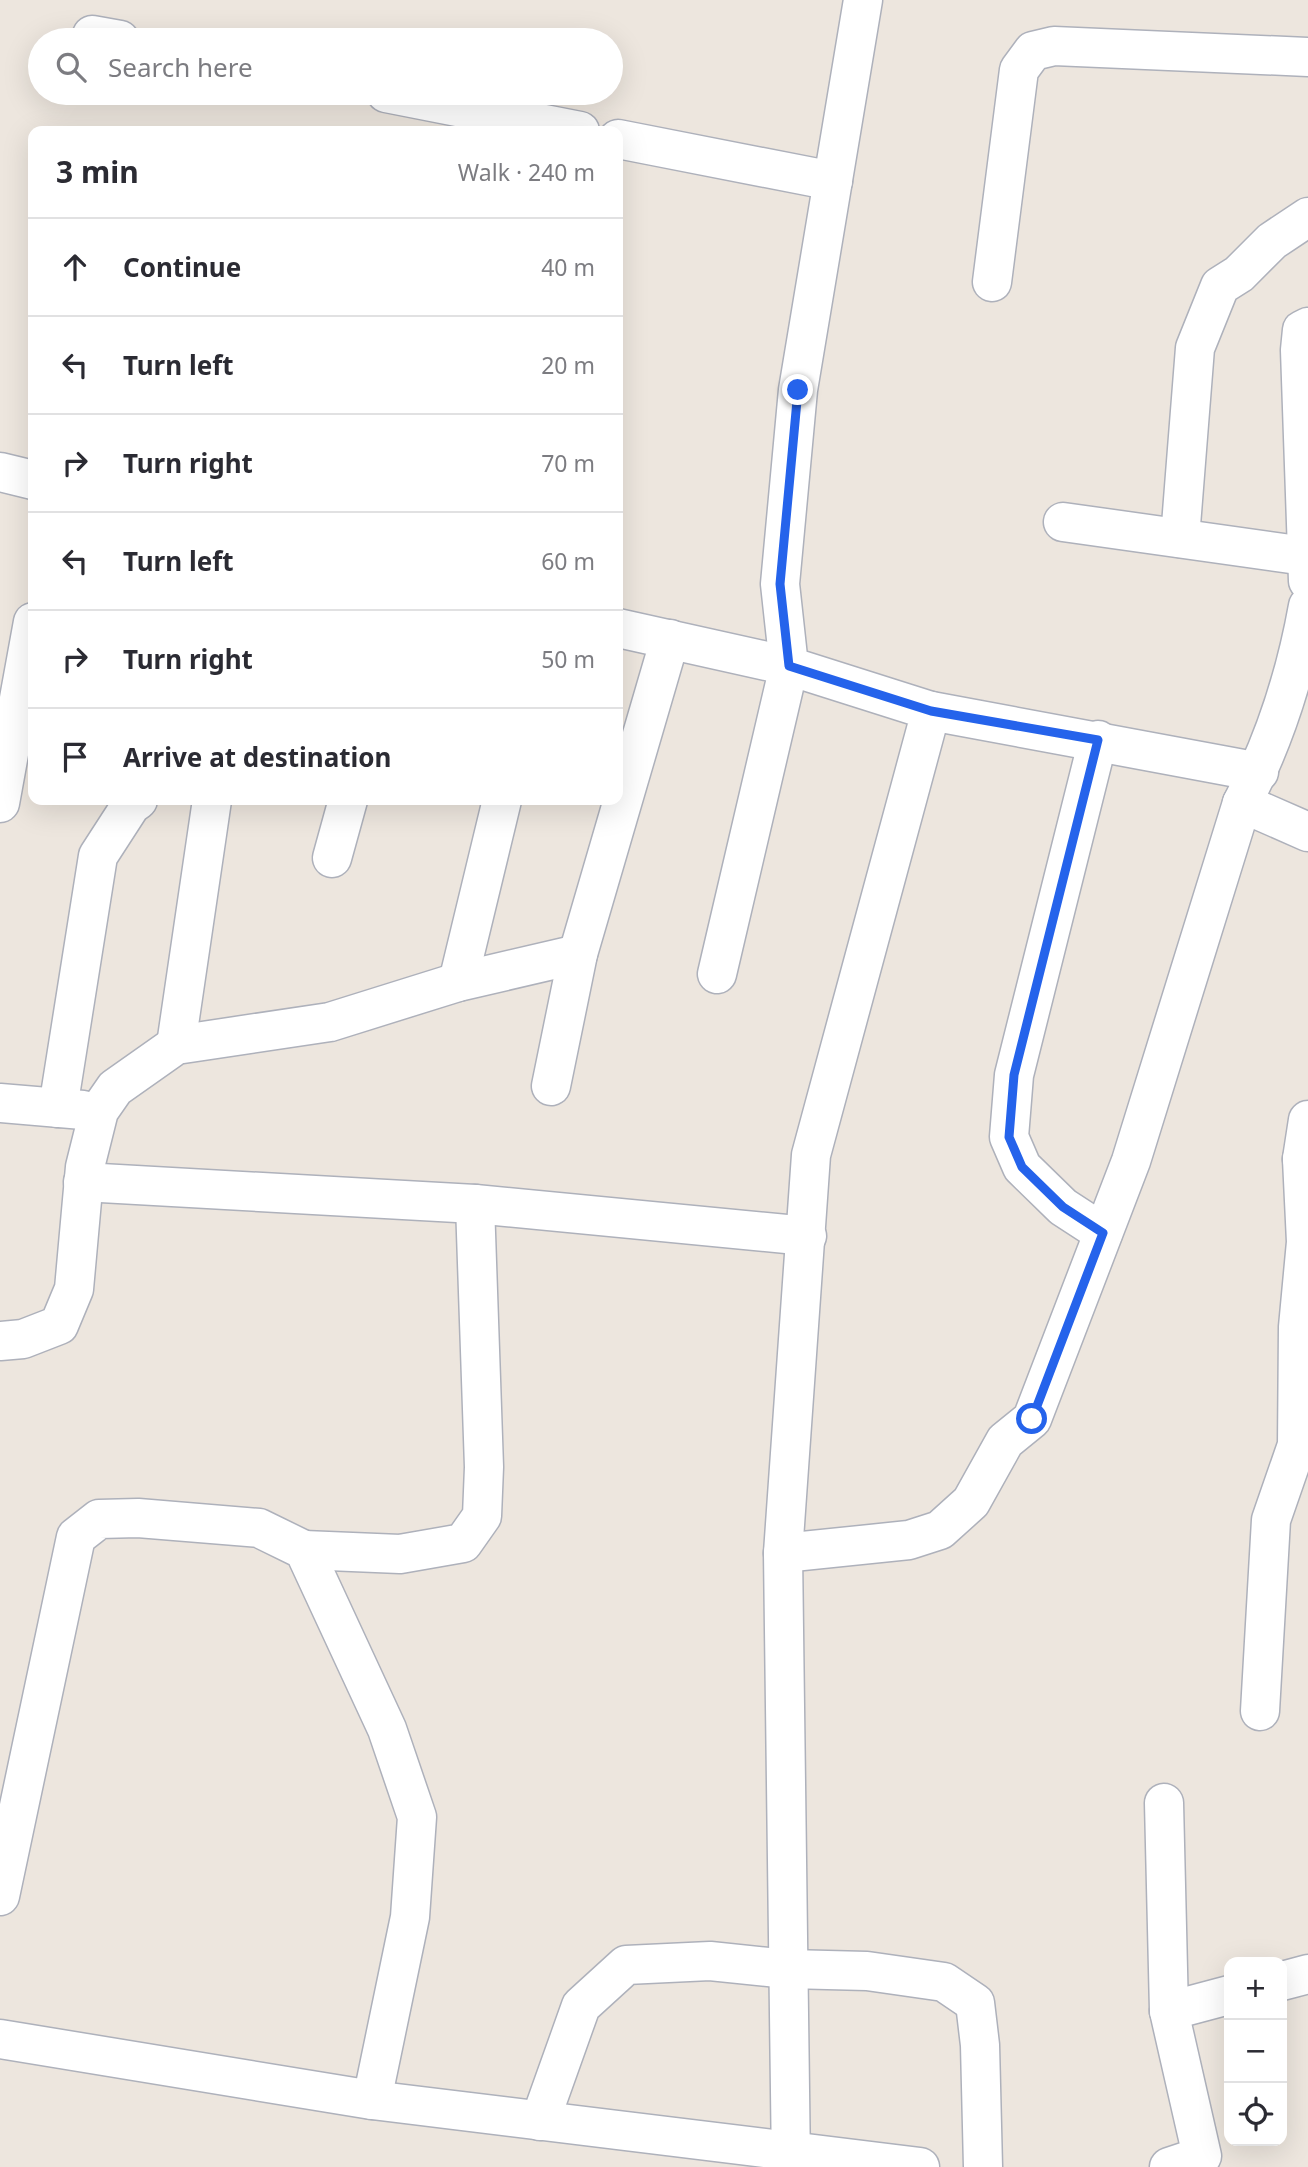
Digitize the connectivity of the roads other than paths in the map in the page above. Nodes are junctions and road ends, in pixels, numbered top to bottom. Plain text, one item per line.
1 (863, 0) edge
2 (1308, 57) edge
3 (447, 105) edge
4 (554, 126) edge
5 (623, 144) edge
6 (833, 181) junction
7 (1308, 217) edge
8 (992, 282) dead end
9 (1308, 327) edge
10 (0, 472) edge
11 (28, 479) edge
12 (1063, 522) dead end
13 (1180, 538) junction
14 (1306, 568) edge
15 (1308, 606) edge
16 (623, 629) edge
17 (28, 639) edge
18 (670, 639) junction
19 (789, 666) junction
20 (10, 698) edge
21 (931, 711) junction
22 (1098, 740) junction
23 (1250, 788) junction
24 (623, 800) edge
25 (0, 803) edge
26 (131, 805) edge
27 (211, 805) edge
28 (347, 805) edge
29 (501, 805) edge
30 (622, 805) edge
31 (1308, 832) edge
32 (332, 858) dead end
33 (578, 954) junction
34 (717, 974) dead end
35 (458, 982) junction
36 (176, 1045) junction
37 (551, 1086) dead end
38 (0, 1103) edge
39 (58, 1108) junction
40 (99, 1111) junction
41 (1308, 1120) edge
42 (1305, 1160) edge
43 (83, 1182) junction
44 (475, 1204) junction
45 (1103, 1233) junction
46 (807, 1236) junction
47 (0, 1341) edge
48 (304, 1550) junction
49 (783, 1553) junction
50 (1260, 1711) dead end
51 (1164, 1803) dead end
52 (0, 1896) edge
53 (788, 1969) junction
54 (1308, 1974) edge
55 (1287, 1980) edge
56 (1224, 1996) edge
57 (1169, 2011) junction
58 (0, 2039) edge
59 (372, 2100) junction
60 (540, 2121) junction
61 (791, 2160) edge
62 (920, 2167) edge
63 (983, 2167) edge
64 (1169, 2167) edge

1 - 6 street
2 - 8 street
3 - 4 street
5 - 6 street
6 - 19 street
7 - 13 street
9 - 14 street
10 - 11 street
12 - 13 street
13 - 14 street
15 - 23 street
16 - 18 street
17 - 20 street
18 - 19 street
18 - 24 street
19 - 21 street
19 - 34 street
20 - 25 street
21 - 22 street
21 - 46 street
22 - 23 street
22 - 45 street
23 - 31 street
23 - 45 street
26 - 39 street
27 - 36 street
28 - 32 street
29 - 35 street
30 - 33 street
33 - 35 street
33 - 37 street
35 - 36 street
36 - 40 street
38 - 39 street
39 - 40 street
40 - 43 street
41 - 42 street
42 - 50 street
43 - 44 street
43 - 47 street
44 - 46 street
44 - 48 street
45 - 49 street
46 - 49 street
48 - 52 street
48 - 59 street
49 - 53 street
51 - 57 street
53 - 60 street
53 - 61 street
53 - 63 street
54 - 55 street
56 - 57 street
57 - 64 street
58 - 59 street
59 - 60 street
60 - 61 street
61 - 62 street

